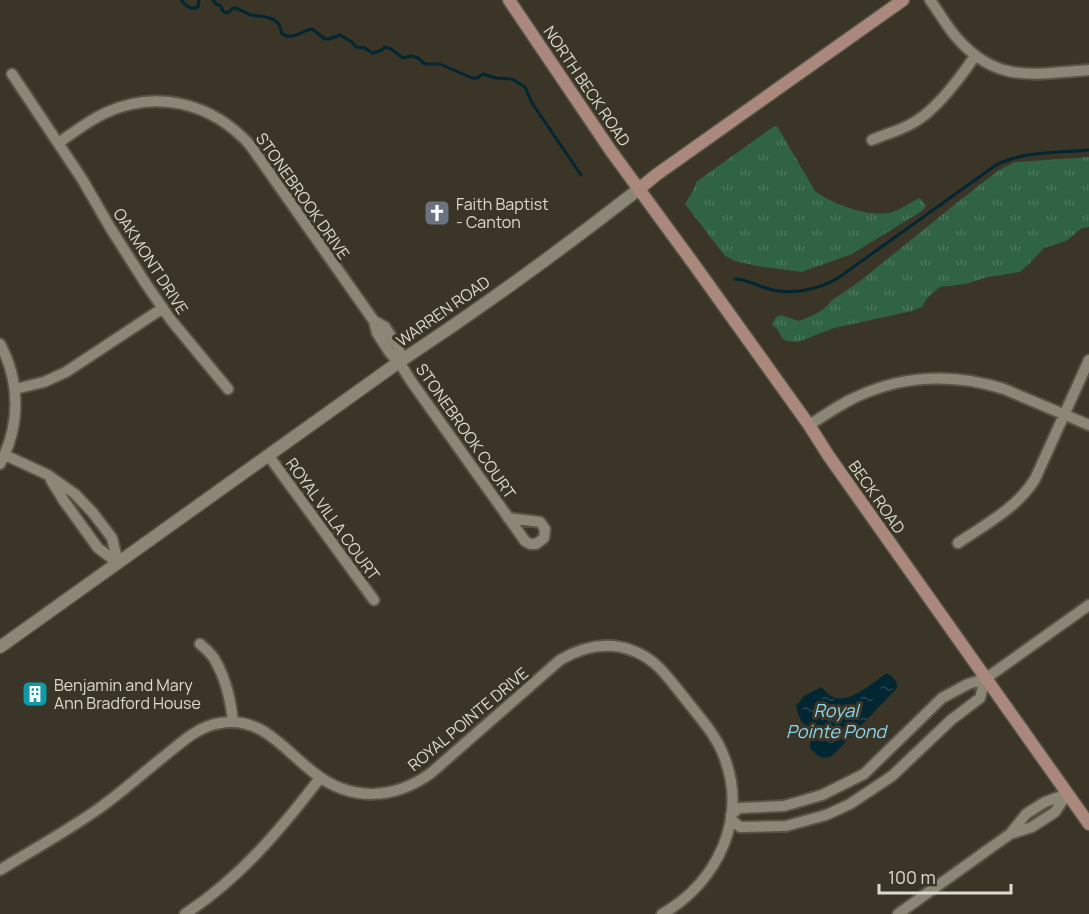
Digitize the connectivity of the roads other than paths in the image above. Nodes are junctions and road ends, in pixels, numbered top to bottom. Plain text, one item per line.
1 (509, 0) edge
2 (903, 0) edge
3 (930, 0) edge
4 (975, 57) junction
5 (1089, 70) edge
6 (12, 74) dead end
7 (872, 140) dead end
8 (58, 143) junction
9 (639, 189) junction
10 (163, 308) junction
11 (0, 344) edge
12 (1089, 360) edge
13 (399, 362) junction
14 (15, 389) junction
15 (228, 389) dead end
16 (1064, 415) junction
17 (809, 425) junction
18 (1089, 425) edge
19 (268, 455) junction
20 (2, 459) edge
21 (48, 475) junction
22 (508, 518) dead end
23 (958, 543) dead end
24 (118, 563) junction
25 (374, 600) dead end
26 (1088, 608) edge
27 (200, 644) dead end
28 (0, 647) edge
29 (985, 679) junction
30 (926, 714) junction
31 (233, 722) junction
32 (942, 728) junction
33 (320, 778) junction
34 (1067, 794) junction
35 (732, 797) junction
36 (784, 806) junction
37 (743, 807) junction
38 (731, 815) junction
39 (1089, 824) edge
40 (786, 826) junction
41 (740, 827) junction
42 (728, 833) junction
43 (0, 870) edge
44 (185, 914) edge
45 (662, 914) edge
46 (898, 914) edge

1 - 9 main road, NORTH BECK ROAD
2 - 9 main road, WARREN ROAD
3 - 4 street
4 - 5 street
4 - 7 street
6 - 8 street, OAKMONT DRIVE
8 - 10 street, OAKMONT DRIVE
8 - 13 street, STONEBROOK DRIVE
9 - 13 street, WARREN ROAD
9 - 17 main road, BECK ROAD
10 - 14 street
10 - 15 street, OAKMONT DRIVE
11 - 14 street
12 - 16 street
13 - 19 street, WARREN ROAD
13 - 22 street, STONEBROOK COURT
14 - 20 street
16 - 17 street
16 - 18 street
16 - 23 street
17 - 29 main road, BECK ROAD
19 - 24 street, WARREN ROAD
19 - 25 street, ROYAL VILLA COURT
20 - 21 street
21 - 24 street
21 - 24 street
24 - 28 street, WARREN ROAD
26 - 29 street
27 - 31 street
29 - 30 street
29 - 32 street
29 - 34 main road, BECK ROAD
30 - 32 street
30 - 36 street
31 - 33 street, ROYAL POINTE DRIVE
31 - 43 street, ROYAL POINTE DRIVE
32 - 40 street
33 - 35 street, ROYAL POINTE DRIVE
33 - 44 street
34 - 39 main road, BECK ROAD
34 - 46 street
35 - 37 street
35 - 38 street, ROYAL POINTE DRIVE
36 - 37 street
36 - 40 street
37 - 38 street
38 - 41 street
38 - 42 street, ROYAL POINTE DRIVE
40 - 41 street
41 - 42 street
42 - 45 street, ROYAL POINTE DRIVE

